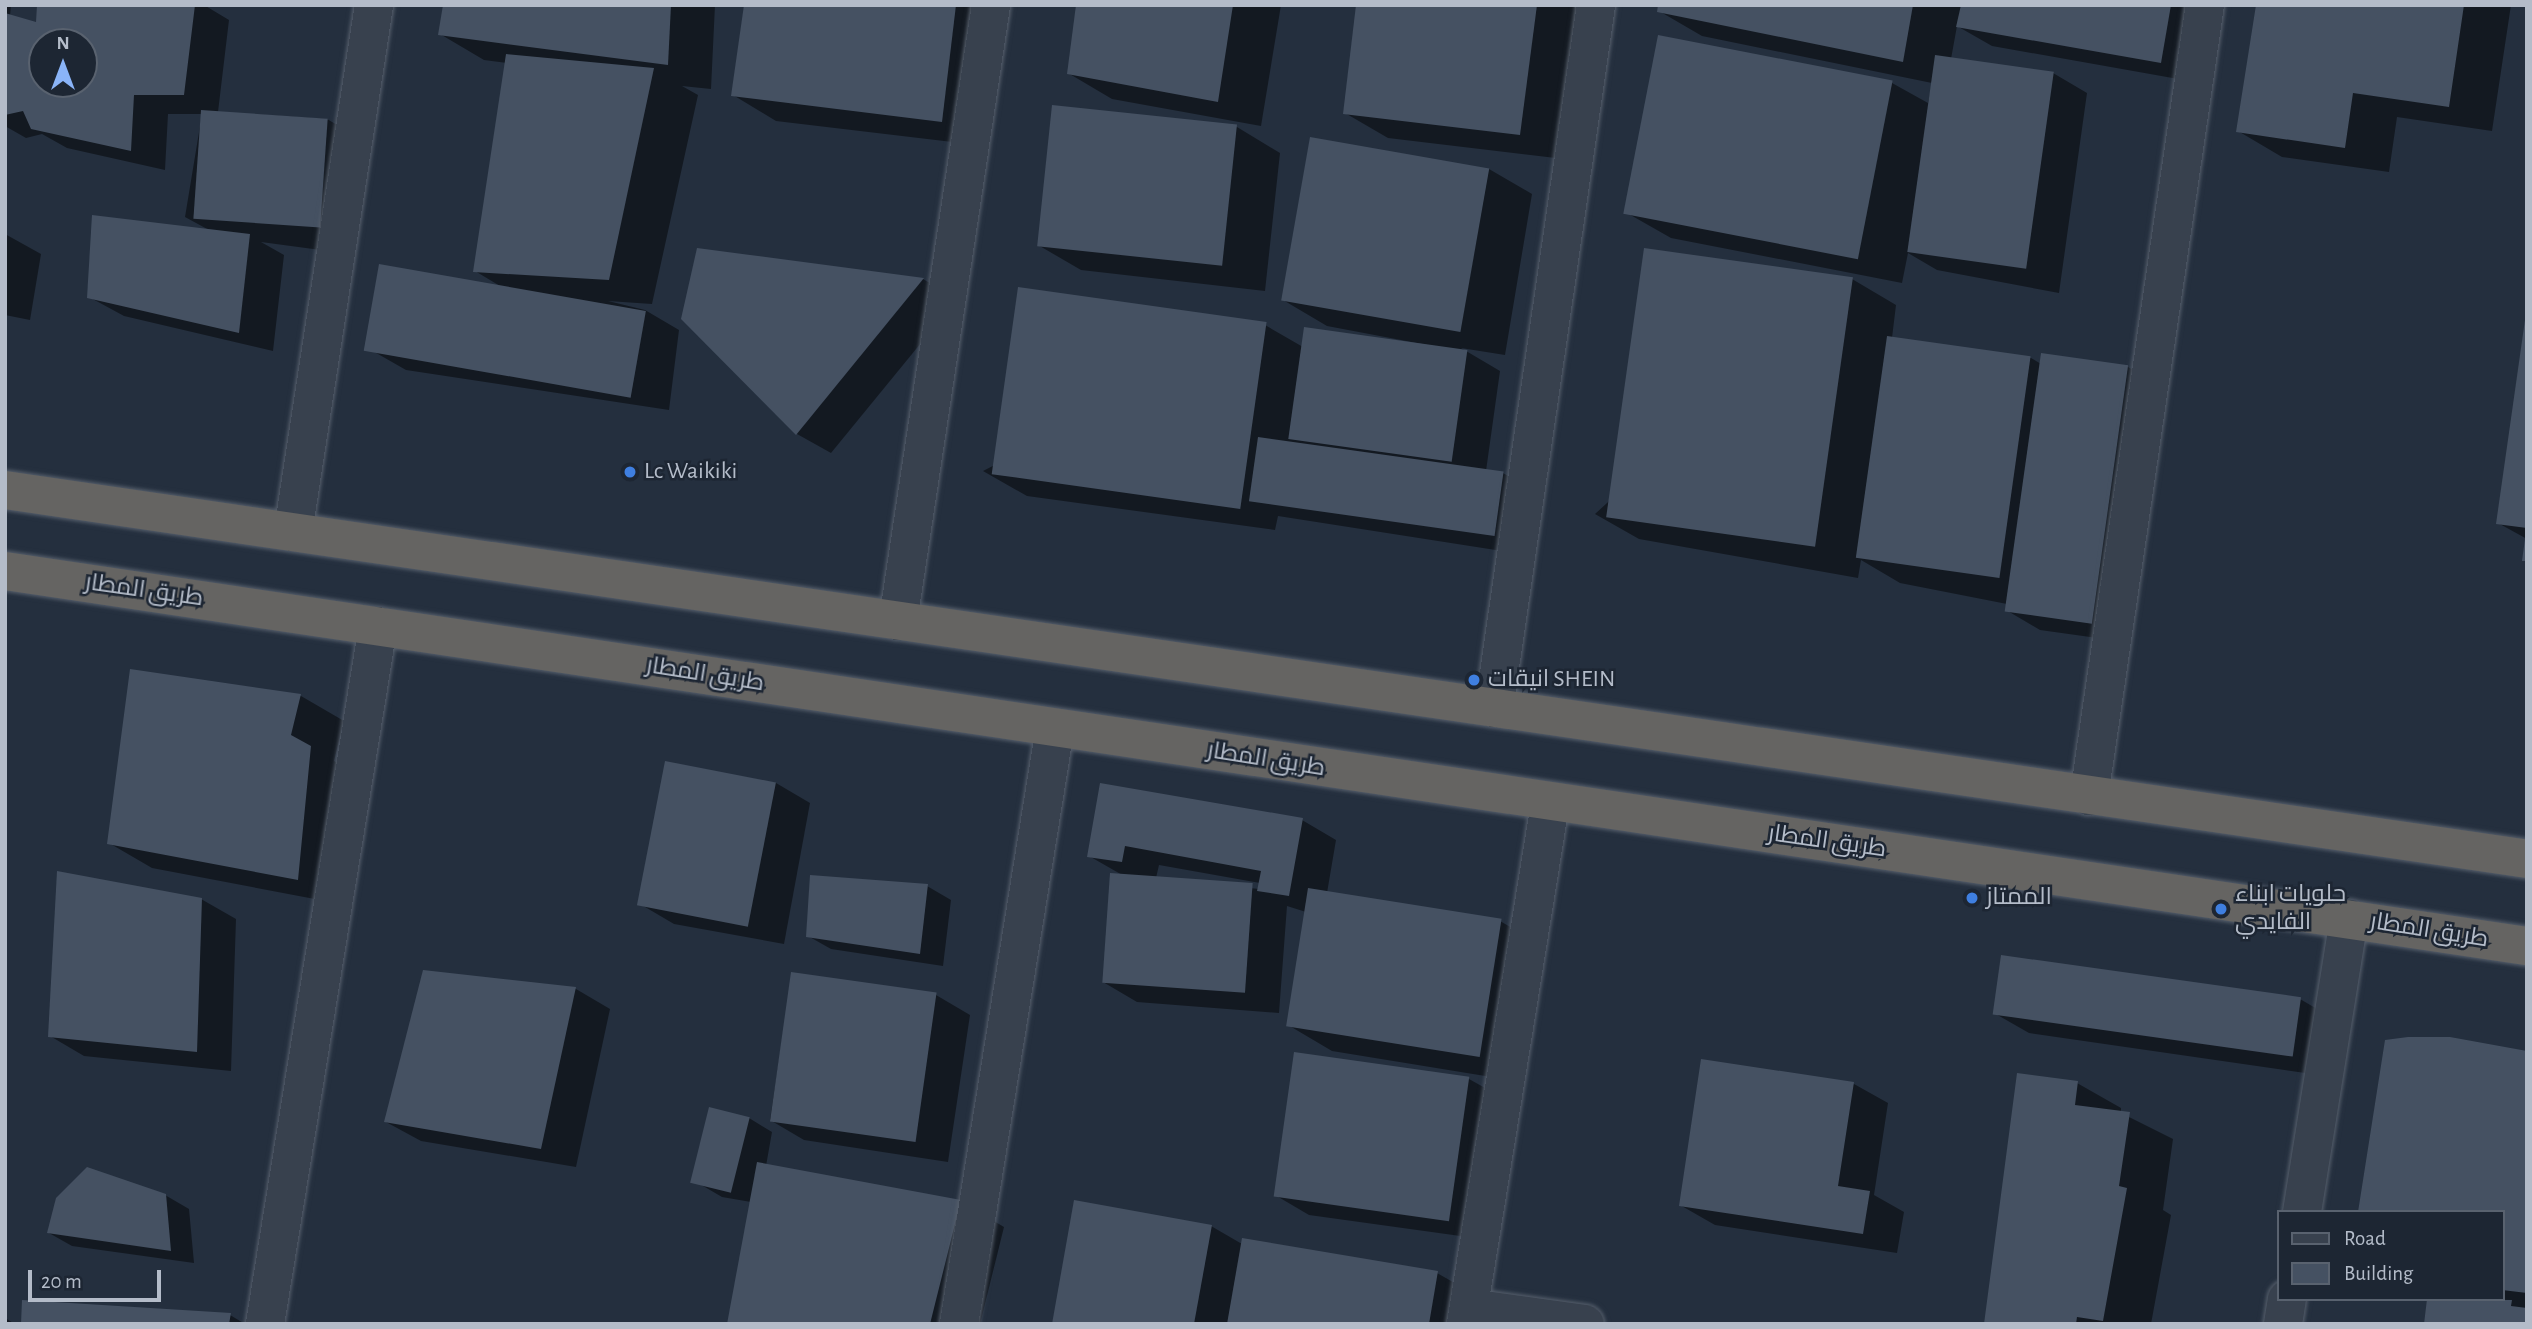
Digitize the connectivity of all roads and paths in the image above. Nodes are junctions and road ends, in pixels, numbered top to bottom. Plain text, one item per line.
1 (374, 5) edge
2 (991, 5) edge
3 (1596, 5) edge
4 (2204, 5) edge
5 (5, 490) edge
6 (292, 532) junction
7 (5, 571) edge
8 (898, 621) junction
9 (378, 626) junction
10 (1493, 708) junction
11 (1055, 728) junction
12 (2089, 796) junction
13 (1550, 804) junction
14 (2527, 859) edge
15 (2349, 919) junction
16 (2527, 946) edge
17 (2302, 1210) edge
18 (2287, 1301) edge
19 (1467, 1316) edge
20 (265, 1324) edge
21 (959, 1324) edge
22 (1585, 1324) edge
23 (2283, 1324) edge

1 - 6 street
2 - 8 street
3 - 10 street
4 - 12 street
5 - 6 highway
6 - 8 highway
7 - 9 highway, طريق المطار
8 - 10 highway
9 - 11 highway, طريق المطار
9 - 20 street
10 - 12 highway
11 - 13 highway, طريق المطار
11 - 21 street
12 - 14 highway
13 - 15 highway, طريق المطار
13 - 19 street
15 - 16 highway, طريق المطار
15 - 17 street
18 - 23 street
19 - 22 street

